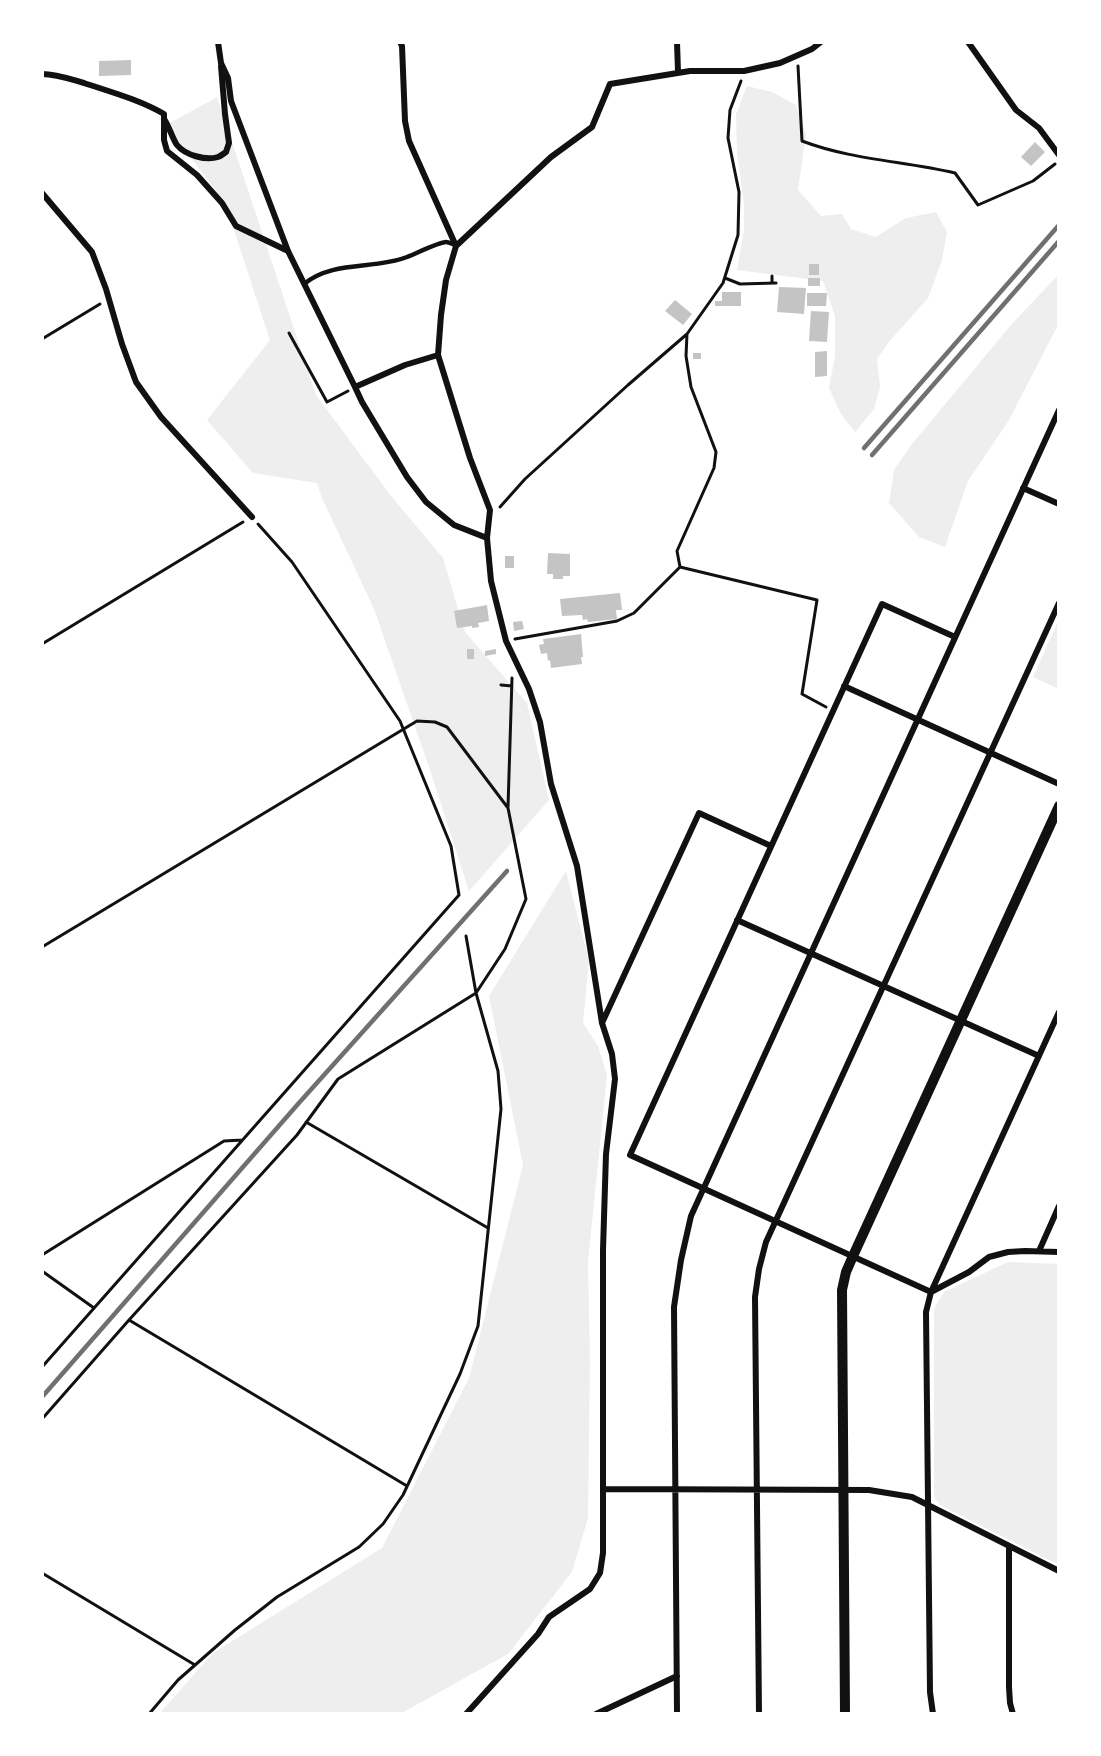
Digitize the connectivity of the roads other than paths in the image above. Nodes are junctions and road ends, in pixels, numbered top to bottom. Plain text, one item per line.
1 (218, 42) edge
2 (400, 42) edge
3 (677, 42) edge
4 (822, 42) edge
5 (968, 42) edge
6 (221, 63) junction
7 (678, 72) junction
8 (42, 74) edge
9 (164, 118) junction
10 (1059, 155) edge
11 (42, 193) edge
12 (456, 246) junction
13 (288, 251) junction
14 (304, 284) junction
15 (438, 356) junction
16 (355, 387) junction
17 (1059, 410) edge
18 (1023, 488) junction
19 (1059, 504) edge
20 (252, 517) road end
21 (487, 538) junction
22 (1059, 603) edge
23 (955, 637) junction
24 (844, 686) junction
25 (917, 720) junction
26 (990, 753) junction
27 (1059, 784) edge
28 (1059, 806) edge
29 (771, 846) junction
30 (737, 920) junction
31 (811, 953) junction
32 (884, 986) junction
33 (1059, 1012) edge
34 (960, 1021) junction
35 (602, 1023) junction
36 (1039, 1056) junction
37 (703, 1188) junction
38 (1059, 1206) edge
39 (776, 1221) junction
40 (1039, 1251) junction
41 (1059, 1252) edge
42 (853, 1256) junction
43 (931, 1292) junction
44 (603, 1489) junction
45 (676, 1490) junction
46 (756, 1490) junction
47 (842, 1490) junction
48 (928, 1506) junction
49 (1009, 1546) junction
50 (1059, 1571) edge
51 (677, 1676) junction
52 (466, 1714) edge
53 (596, 1714) edge
54 (677, 1714) edge
55 (759, 1714) edge
56 (845, 1714) edge
57 (933, 1714) edge
58 (1013, 1714) edge

1 - 6 street
2 - 12 street
3 - 7 street
4 - 7 street
5 - 10 street
6 - 9 street
6 - 13 street
7 - 12 street
8 - 9 street
9 - 13 street
11 - 20 street
12 - 14 lane
12 - 15 street
13 - 14 street
14 - 16 street
15 - 16 street
15 - 21 street
16 - 21 street
17 - 18 street
18 - 19 street
18 - 23 street
21 - 35 street
22 - 26 street
23 - 24 street
23 - 25 street
24 - 25 street
24 - 29 street
25 - 26 street
25 - 31 street
26 - 27 street
26 - 32 street
28 - 34 street
29 - 30 street
29 - 35 street
30 - 31 street
30 - 37 street
31 - 32 street
31 - 37 street
32 - 34 street
32 - 39 street
33 - 36 street
34 - 36 street
34 - 42 street
35 - 44 street
36 - 43 street
37 - 39 street
37 - 45 street
38 - 40 street
39 - 42 street
39 - 46 street
40 - 41 street
40 - 43 street
42 - 43 street
42 - 47 street
43 - 48 street
44 - 45 street
44 - 52 street
45 - 46 street
45 - 51 street
46 - 47 street
46 - 55 street
47 - 48 street
47 - 56 street
48 - 49 street
48 - 57 street
49 - 50 street
49 - 58 street
51 - 53 street
51 - 54 street

